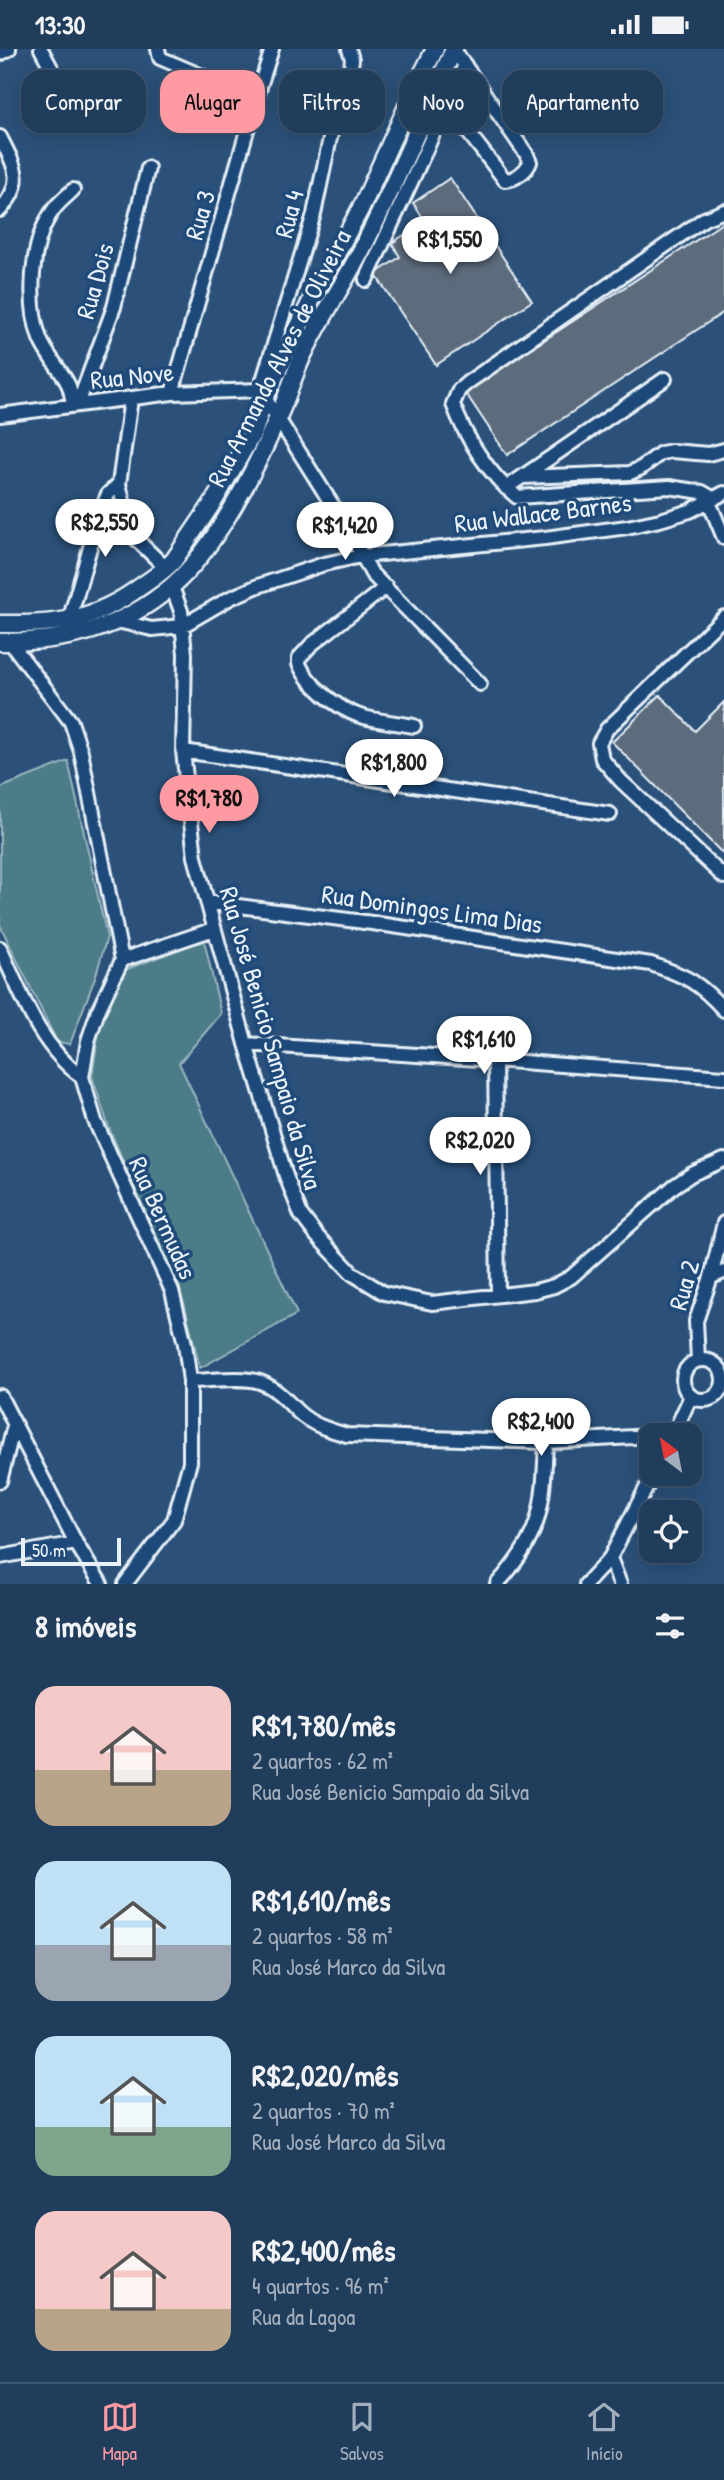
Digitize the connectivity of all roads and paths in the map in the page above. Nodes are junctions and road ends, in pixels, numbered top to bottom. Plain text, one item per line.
1 (9, 49) edge
2 (41, 49) edge
3 (158, 49) edge
4 (272, 49) edge
5 (349, 49) edge
6 (435, 49) edge
7 (454, 49) edge
8 (0, 54) edge
9 (465, 65) junction
10 (52, 70) edge
11 (188, 70) edge
12 (463, 70) edge
13 (468, 70) edge
14 (265, 71) edge
15 (488, 98) edge
16 (246, 133) edge
17 (434, 133) edge
18 (469, 133) edge
19 (0, 137) edge
20 (148, 168) dead end
21 (73, 190) dead end
22 (0, 210) edge
23 (724, 211) edge
24 (366, 280) dead end
25 (665, 379) dead end
26 (172, 393) junction
27 (263, 393) junction
28 (131, 399) junction
29 (75, 405) junction
30 (0, 415) edge
31 (278, 417) junction
32 (724, 450) edge
33 (522, 477) junction
34 (119, 484) junction
35 (506, 488) junction
36 (716, 498) edge
37 (724, 538) edge
38 (361, 556) junction
39 (166, 568) junction
40 (172, 587) junction
41 (386, 587) junction
42 (724, 617) edge
43 (69, 621) junction
44 (117, 621) junction
45 (0, 624) edge
46 (182, 626) junction
47 (5, 642) edge
48 (480, 684) dead end
49 (414, 726) dead end
50 (183, 751) junction
51 (610, 814) dead end
52 (724, 877) edge
53 (207, 902) junction
54 (214, 929) junction
55 (0, 948) edge
56 (122, 960) junction
57 (724, 1010) edge
58 (246, 1044) junction
59 (495, 1060) junction
60 (82, 1077) junction
61 (724, 1077) edge
62 (724, 1160) edge
63 (724, 1223) edge
64 (724, 1272) edge
65 (711, 1277) junction
66 (498, 1294) junction
67 (698, 1360) junction
68 (723, 1373) edge
69 (190, 1381) junction
70 (721, 1393) edge
71 (0, 1396) edge
72 (691, 1396) junction
73 (678, 1423) edge
74 (14, 1426) junction
75 (639, 1437) edge
76 (546, 1442) junction
77 (0, 1481) edge
78 (647, 1486) edge
79 (76, 1543) junction
80 (0, 1557) edge
81 (610, 1558) junction
82 (101, 1584) edge
83 (125, 1584) edge
84 (498, 1584) edge
85 (586, 1584) edge
86 (620, 1584) edge

1 - 8 street
2 - 10 street
3 - 11 street
4 - 14 street, Rua 3
5 - 27 street, Rua 4
6 - 27 main road, Rua Armando Alves de Oliveira
7 - 9 street
7 - 31 main road, Rua Armando Alves de Oliveira
9 - 12 street
9 - 13 street
15 - 18 street
16 - 26 street, Rua 3
17 - 24 street
19 - 22 street
20 - 29 street, Rua Dois
21 - 29 street
23 - 35 street
25 - 33 street
26 - 27 street, Rua Nove
26 - 28 street, Rua Nove
27 - 31 street
27 - 39 main road, Rua Armando Alves de Oliveira
28 - 29 street, Rua Nove
28 - 34 street
29 - 30 street, Rua Nove
31 - 38 street
31 - 40 main road, Rua Armando Alves de Oliveira
32 - 33 street
33 - 35 street
34 - 39 street
34 - 43 street
35 - 36 street
36 - 37 street
36 - 38 street, Rua Wallace Barnes
38 - 41 street
38 - 46 street, Rua Wallace Barnes
39 - 43 main road, Rua Armando Alves de Oliveira
40 - 44 main road, Rua Armando Alves de Oliveira
40 - 46 street
41 - 48 street
41 - 49 street
42 - 52 street
43 - 45 main road, Rua Armando Alves de Oliveira
44 - 46 street, Rua Wallace Barnes
44 - 47 main road, Rua Armando Alves de Oliveira
46 - 50 street, Rua José Benicio Sampaio da Silva
47 - 56 street
50 - 51 street
50 - 53 street, Rua José Benicio Sampaio da Silva
53 - 54 street, Rua José Benicio Sampaio da Silva
53 - 57 street, Rua Domingos Lima Dias
54 - 56 street
54 - 58 street, Rua José Benicio Sampaio da Silva
55 - 60 street
56 - 60 street, Rua Bermudas
58 - 59 street
58 - 66 street, Rua José Benicio Sampaio da Silva
59 - 61 street
59 - 66 street
60 - 69 street, Rua Bermudas
62 - 66 street, Rua José Benicio Sampaio da Silva
63 - 65 street, Rua 2
64 - 65 street
65 - 67 street, Rua 2
67 - 68 street
67 - 72 street
68 - 70 street
69 - 76 street
69 - 83 street, Rua Bermudas
70 - 72 street
71 - 74 street
72 - 73 street
74 - 77 street
74 - 79 street
75 - 76 street
76 - 84 street
78 - 81 street
79 - 80 street
79 - 82 street
81 - 85 street
81 - 86 street

